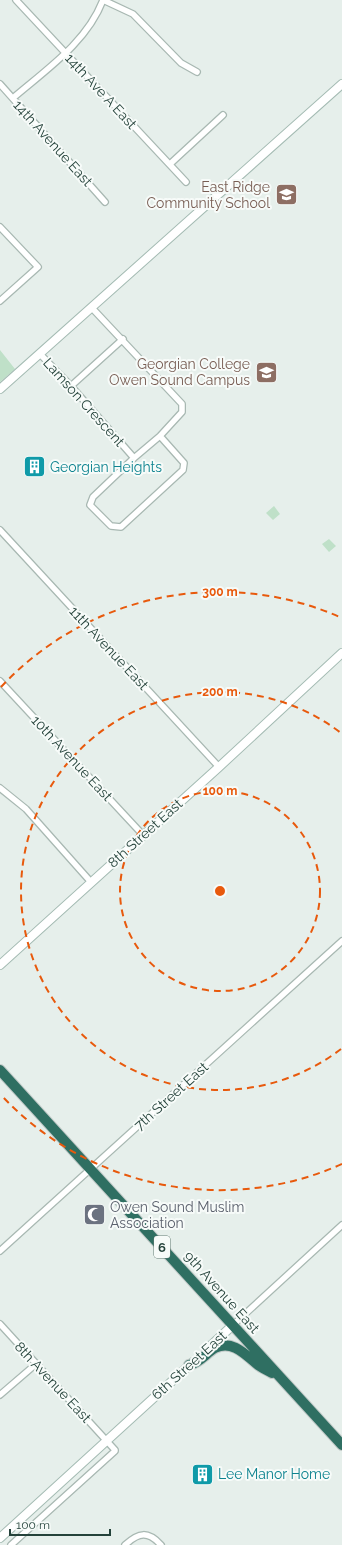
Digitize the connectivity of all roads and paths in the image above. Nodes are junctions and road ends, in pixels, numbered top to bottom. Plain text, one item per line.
1 (16, 0) edge
2 (103, 0) edge
3 (65, 53) junction
4 (197, 72) dead end
5 (0, 84) edge
6 (342, 84) edge
7 (13, 98) junction
8 (223, 115) dead end
9 (170, 164) junction
10 (186, 182) dead end
11 (105, 202) dead end
12 (0, 227) edge
13 (0, 301) edge
14 (92, 308) junction
15 (123, 339) junction
16 (40, 354) junction
17 (71, 386) junction
18 (0, 389) edge
19 (160, 436) junction
20 (134, 458) junction
21 (0, 530) edge
22 (342, 653) edge
23 (0, 681) edge
24 (219, 767) junction
25 (0, 788) edge
26 (143, 834) junction
27 (90, 881) junction
28 (342, 941) edge
29 (0, 964) edge
30 (0, 1070) edge
31 (91, 1169) junction
32 (342, 1225) edge
33 (0, 1251) edge
34 (0, 1324) edge
35 (233, 1325) junction
36 (36, 1364) junction
37 (189, 1365) junction
38 (282, 1379) junction
39 (0, 1395) edge
40 (107, 1440) junction
41 (342, 1445) edge
42 (0, 1538) edge
43 (11, 1545) edge
44 (125, 1545) edge
45 (161, 1545) edge

1 - 3 street, 14th Ave A East
2 - 3 street
2 - 4 street
3 - 7 street
3 - 9 street, 14th Ave A East
5 - 7 street, 14th Avenue East
6 - 14 main road
7 - 11 street, 14th Avenue East
8 - 9 street
9 - 10 street, 14th Ave A East
12 - 13 street
14 - 15 street, Lamson Crescent
14 - 16 main road
15 - 17 street
15 - 19 street, Lamson Crescent
16 - 17 street, Lamson Crescent
16 - 18 main road
17 - 20 street, Lamson Crescent
19 - 20 street, Lamson Crescent
19 - 20 street
21 - 24 street, 11th Avenue East
22 - 24 main road, 8th Street East
23 - 26 street, 10th Avenue East
24 - 26 main road, 8th Street East
25 - 27 street
26 - 27 main road, 8th Street East
27 - 29 main road, 8th Street East
28 - 31 street, 7th Street East
30 - 31 highway, 9th Avenue East / 6
31 - 33 street, 7th Street East
31 - 35 highway, 9th Avenue East / 6
32 - 35 street, 6th Street East
34 - 36 street, 8th Avenue East
35 - 37 main road, 6th Street East
35 - 38 highway, 9th Avenue East / 6
36 - 39 street
36 - 40 street, 8th Avenue East
37 - 38 highway
37 - 40 main road, 6th Street East
38 - 41 highway, 9th Avenue East / 6
40 - 42 main road, 6th Street East
40 - 43 street
44 - 45 street

